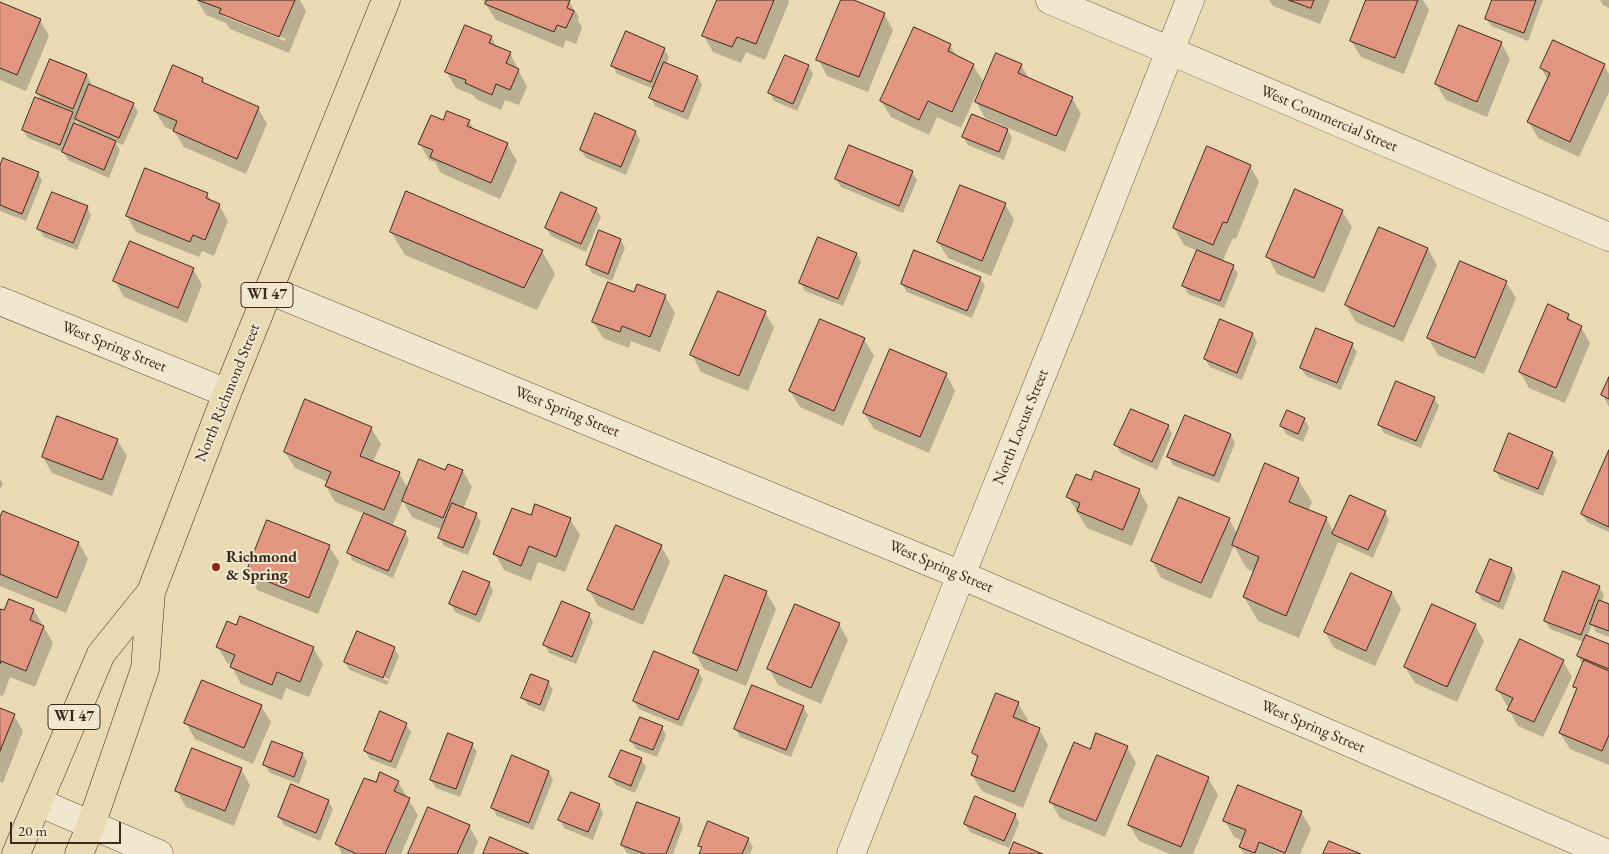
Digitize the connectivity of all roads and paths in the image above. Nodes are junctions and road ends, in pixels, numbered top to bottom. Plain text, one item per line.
1 (386, 0) edge
2 (1050, 0) edge
3 (1190, 0) edge
4 (1169, 52) junction
5 (1609, 237) edge
6 (269, 290) junction
7 (0, 301) edge
8 (227, 392) junction
9 (961, 575) junction
10 (151, 592) junction
11 (38, 802) junction
12 (91, 825) junction
13 (16, 854) edge
14 (79, 854) edge
15 (159, 854) edge
16 (851, 854) edge
17 (1608, 854) edge

1 - 6 main road, North Richmond Street / WI 47
2 - 4 street, West Commercial Street
3 - 4 street, North Locust Street
4 - 5 street, West Commercial Street
4 - 9 street, North Locust Street
6 - 8 main road, North Richmond Street / WI 47
6 - 9 street, West Spring Street
7 - 8 street, West Spring Street
8 - 10 main road, North Richmond Street / WI 47
9 - 16 street, North Locust Street
9 - 17 street, West Spring Street
10 - 11 main road, North Richmond Street / WI 47
10 - 12 main road, North Richmond Street / WI 47
11 - 12 street
11 - 13 main road, North Richmond Street / WI 47
12 - 14 main road, North Richmond Street / WI 47
12 - 15 street

